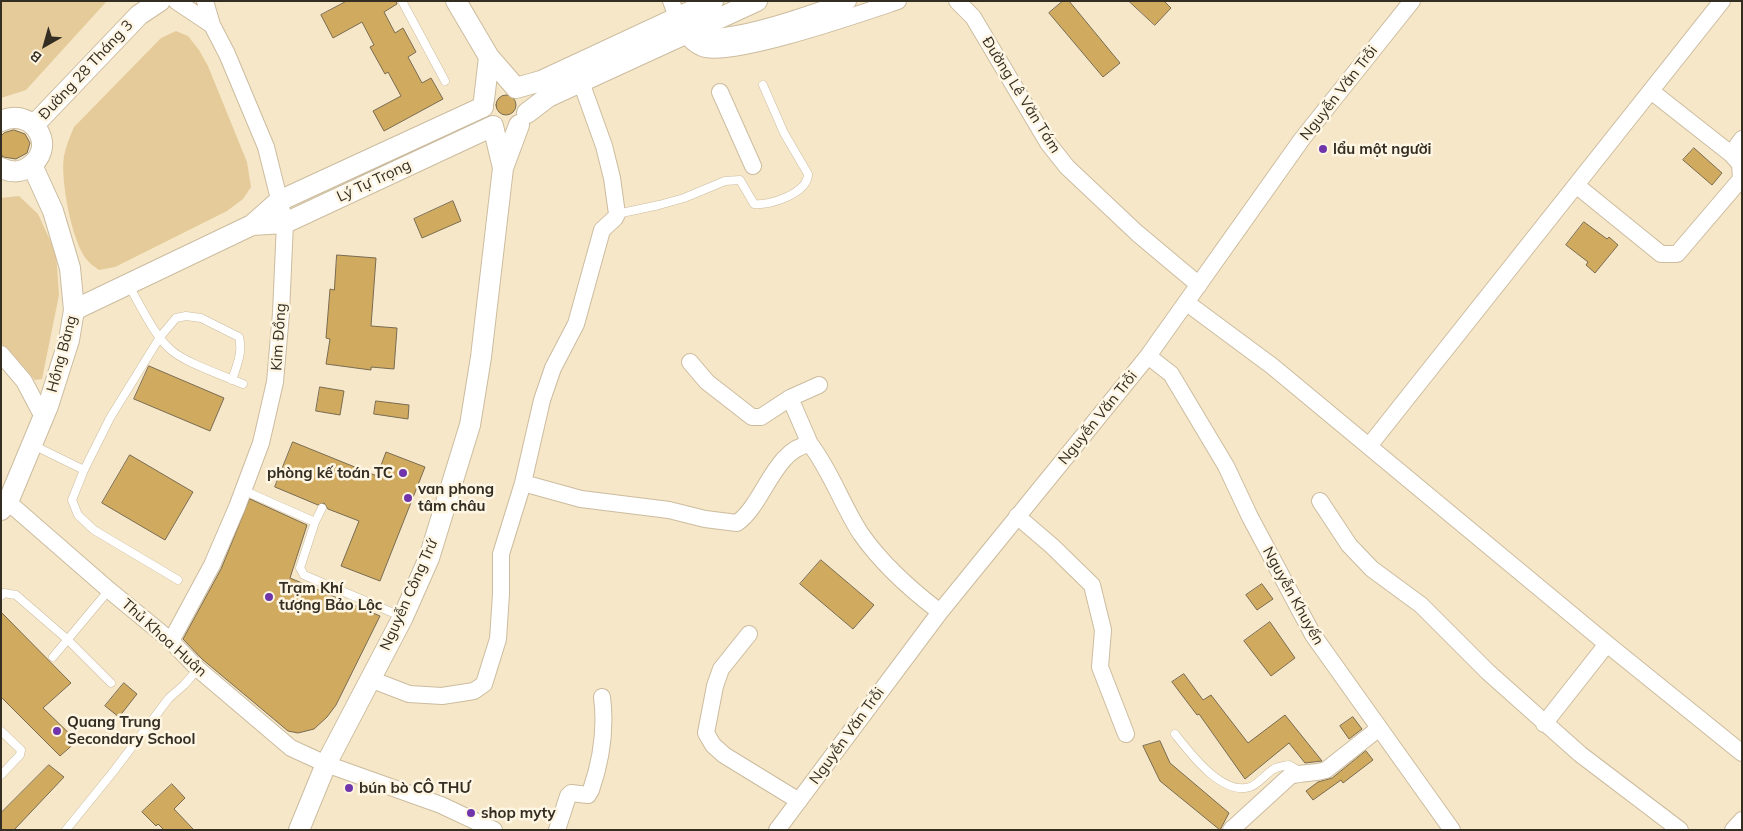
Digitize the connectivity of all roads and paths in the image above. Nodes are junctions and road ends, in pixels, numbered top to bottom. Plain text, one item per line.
1 (160, 1) edge
2 (176, 1) edge
3 (205, 1) edge
4 (402, 1) edge
5 (456, 1) edge
6 (713, 1) edge
7 (757, 1) edge
8 (848, 1) edge
9 (898, 1) edge
10 (957, 1) edge
11 (1412, 1) edge
12 (1722, 1) edge
13 (142, 8) edge
14 (686, 15) edge
15 (212, 25) junction
16 (489, 57) junction
17 (445, 81) dead end
18 (581, 82) junction
19 (763, 84) dead end
20 (516, 88) junction
21 (1651, 91) junction
22 (720, 92) dead end
23 (483, 103) junction
24 (523, 119) junction
25 (1, 121) edge
26 (34, 125) junction
27 (493, 126) junction
28 (1742, 139) edge
29 (1731, 154) junction
30 (32, 166) junction
31 (753, 166) dead end
32 (1, 168) edge
33 (502, 168) junction
34 (1576, 185) junction
35 (279, 201) junction
36 (617, 214) junction
37 (285, 223) junction
38 (252, 225) junction
39 (128, 284) junction
40 (1199, 285) junction
41 (1187, 303) junction
42 (74, 310) junction
43 (160, 337) junction
44 (1, 354) edge
45 (1148, 356) junction
46 (690, 362) dead end
47 (232, 380) junction
48 (243, 384) dead end
49 (819, 385) dead end
50 (790, 398) junction
51 (44, 419) junction
52 (810, 444) junction
53 (33, 445) junction
54 (1369, 446) junction
55 (84, 470) junction
56 (523, 483) junction
57 (243, 490) junction
58 (1320, 501) dead end
59 (4, 506) edge
60 (322, 508) dead end
61 (1017, 516) junction
62 (315, 522) junction
63 (178, 580) dead end
64 (109, 590) junction
65 (1, 596) edge
66 (940, 612) junction
67 (403, 616) junction
68 (749, 634) dead end
69 (68, 640) junction
70 (171, 641) junction
71 (1607, 644) junction
72 (53, 657) dead end
73 (198, 669) junction
74 (370, 679) junction
75 (111, 683) dead end
76 (602, 697) dead end
77 (1544, 724) junction
78 (1378, 728) junction
79 (1, 731) edge
80 (1126, 734) dead end
81 (1174, 734) dead end
82 (1742, 753) edge
83 (326, 764) junction
84 (1301, 772) junction
85 (1, 775) edge
86 (800, 801) junction
87 (1742, 820) edge
88 (66, 830) edge
89 (299, 830) edge
90 (494, 830) edge
91 (557, 830) edge
92 (777, 830) edge
93 (1231, 830) edge
94 (1452, 830) edge
95 (1680, 830) edge
96 (1733, 830) edge

1 - 13 street, Đường 28 Tháng 3
2 - 15 street
3 - 15 street, Kim Đồng
4 - 17 lane
5 - 16 street
6 - 14 street
7 - 14 street
8 - 14 street
9 - 14 street
10 - 40 street, Đường Lê Văn Tám
11 - 40 street, Nguyễn Văn Trỗi
12 - 21 street
13 - 26 street, Đường 28 Tháng 3
14 - 18 street
14 - 20 street
15 - 35 street, Kim Đồng
16 - 20 street
16 - 23 street
18 - 24 street
18 - 36 street
19 - 36 lane
20 - 23 street
20 - 24 street
21 - 29 street
21 - 34 street
22 - 31 street
23 - 27 street
23 - 35 street, Lý Tự Trọng
24 - 27 street
24 - 33 street, Nguyễn Công Trứ
25 - 26 street
26 - 30 street
27 - 33 street, Nguyễn Công Trứ
27 - 37 street, Lý Tự Trọng
28 - 29 street
29 - 34 street
30 - 32 street
30 - 42 street, Hồng Bàng
33 - 67 street, Nguyễn Công Trứ
34 - 54 street
35 - 37 street, Kim Đồng
35 - 38 street, Lý Tự Trọng
36 - 56 street
37 - 38 street, Lý Tự Trọng
37 - 57 street, Kim Đồng
38 - 39 street, Lý Tự Trọng
39 - 42 street, Lý Tự Trọng
39 - 43 lane
40 - 41 street, Nguyễn Văn Trỗi
41 - 45 street, Nguyễn Văn Trỗi
41 - 54 street
42 - 51 street, Hồng Bàng
43 - 47 lane
43 - 47 lane
43 - 55 lane
44 - 51 street
45 - 61 street, Nguyễn Văn Trỗi
45 - 78 street, Nguyễn Khuyến
46 - 50 street
47 - 48 lane
49 - 50 street
50 - 52 street
51 - 53 street, Hồng Bàng
52 - 56 street
52 - 66 street
53 - 55 lane
53 - 59 street, Hồng Bàng
54 - 71 street
55 - 63 lane
56 - 74 street
57 - 62 lane
57 - 70 street, Kim Đồng
58 - 77 street
59 - 64 street, Thủ Khoa Huân
60 - 62 lane
61 - 66 street, Nguyễn Văn Trỗi
61 - 80 street
62 - 67 lane
64 - 69 lane
64 - 70 street, Thủ Khoa Huân
65 - 69 lane
66 - 86 street, Nguyễn Văn Trỗi
67 - 74 street, Nguyễn Công Trứ
68 - 86 street
69 - 72 lane
69 - 75 lane
70 - 73 street, Thủ Khoa Huân
71 - 77 street
71 - 82 street
73 - 83 street, Thủ Khoa Huân
73 - 88 lane
74 - 83 street, Nguyễn Công Trứ
76 - 91 street
77 - 95 street
78 - 84 street
78 - 94 street, Nguyễn Khuyến
79 - 85 lane
81 - 84 lane
83 - 89 street, Nguyễn Công Trứ
83 - 90 street, Thủ Khoa Huân
84 - 93 street
86 - 92 street, Nguyễn Văn Trỗi
87 - 96 street

